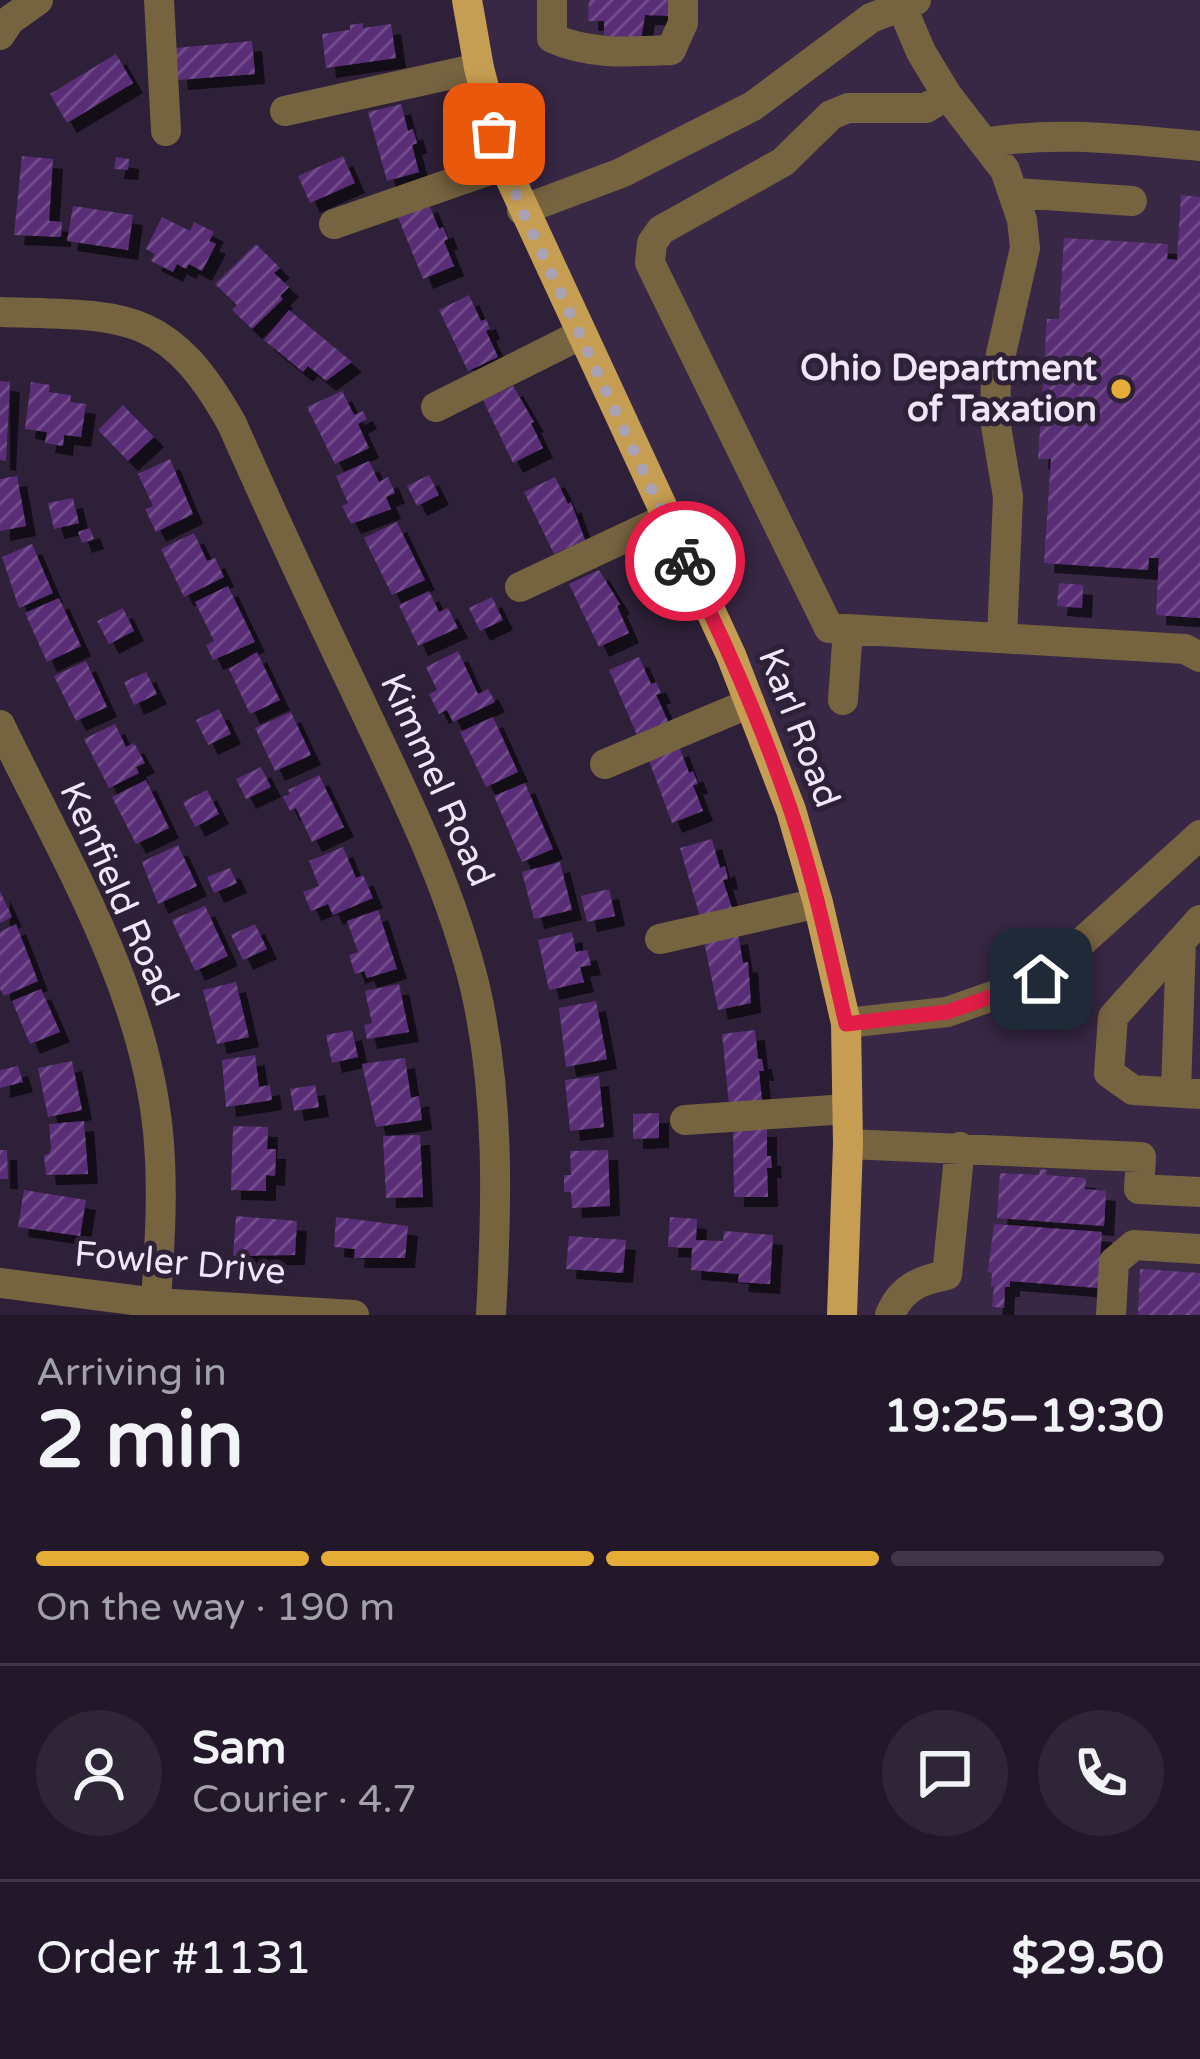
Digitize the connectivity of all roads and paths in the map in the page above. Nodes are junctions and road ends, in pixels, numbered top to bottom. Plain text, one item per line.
1 (38, 0) edge
2 (159, 0) edge
3 (467, 0) edge
4 (552, 0) edge
5 (683, 0) edge
6 (905, 2) edge
7 (3, 21) edge
8 (478, 68) junction
9 (947, 95) junction
10 (285, 112) dead end
11 (166, 131) dead end
12 (985, 143) junction
13 (1200, 146) edge
14 (504, 165) junction
15 (1016, 193) junction
16 (1132, 201) dead end
17 (522, 210) junction
18 (334, 224) dead end
19 (0, 311) edge
20 (580, 335) junction
21 (436, 407) dead end
22 (665, 519) junction
23 (520, 587) dead end
24 (848, 629) junction
25 (1002, 638) junction
26 (1200, 656) edge
27 (844, 700) dead end
28 (750, 703) junction
29 (0, 725) edge
30 (605, 764) dead end
31 (1200, 835) edge
32 (818, 903) junction
33 (1191, 931) edge
34 (660, 939) dead end
35 (846, 1024) junction
36 (1188, 1093) edge
37 (847, 1109) junction
38 (685, 1120) dead end
39 (848, 1144) junction
40 (960, 1147) junction
41 (1200, 1192) edge
42 (1200, 1250) edge
43 (0, 1283) edge
44 (155, 1309) edge
45 (354, 1315) edge
46 (491, 1315) edge
47 (842, 1315) edge
48 (890, 1315) edge
49 (1111, 1315) edge

1 - 7 street
2 - 11 street
3 - 8 main road, Karl Road
4 - 5 street
6 - 9 street
6 - 17 street
8 - 10 street
8 - 14 main road, Karl Road
9 - 12 street
9 - 24 street
12 - 13 street
12 - 15 street
14 - 17 main road, Karl Road
14 - 18 street
15 - 16 street
15 - 25 street
17 - 20 main road, Karl Road
19 - 46 street, Kimmel Road
20 - 21 street
20 - 22 main road, Karl Road
22 - 23 street
22 - 28 main road, Karl Road
24 - 25 street
24 - 27 street
25 - 26 street
28 - 30 street
28 - 32 main road, Karl Road
29 - 44 street, Kenfield Road
31 - 35 street
32 - 34 street
32 - 35 main road, Karl Road
33 - 36 street
33 - 36 street
35 - 37 main road, Karl Road
37 - 38 street
37 - 39 main road, Karl Road
39 - 40 street
39 - 47 main road, Karl Road
40 - 41 street
40 - 48 street
42 - 49 street
43 - 44 street, Fowler Drive
44 - 45 street, Fowler Drive

